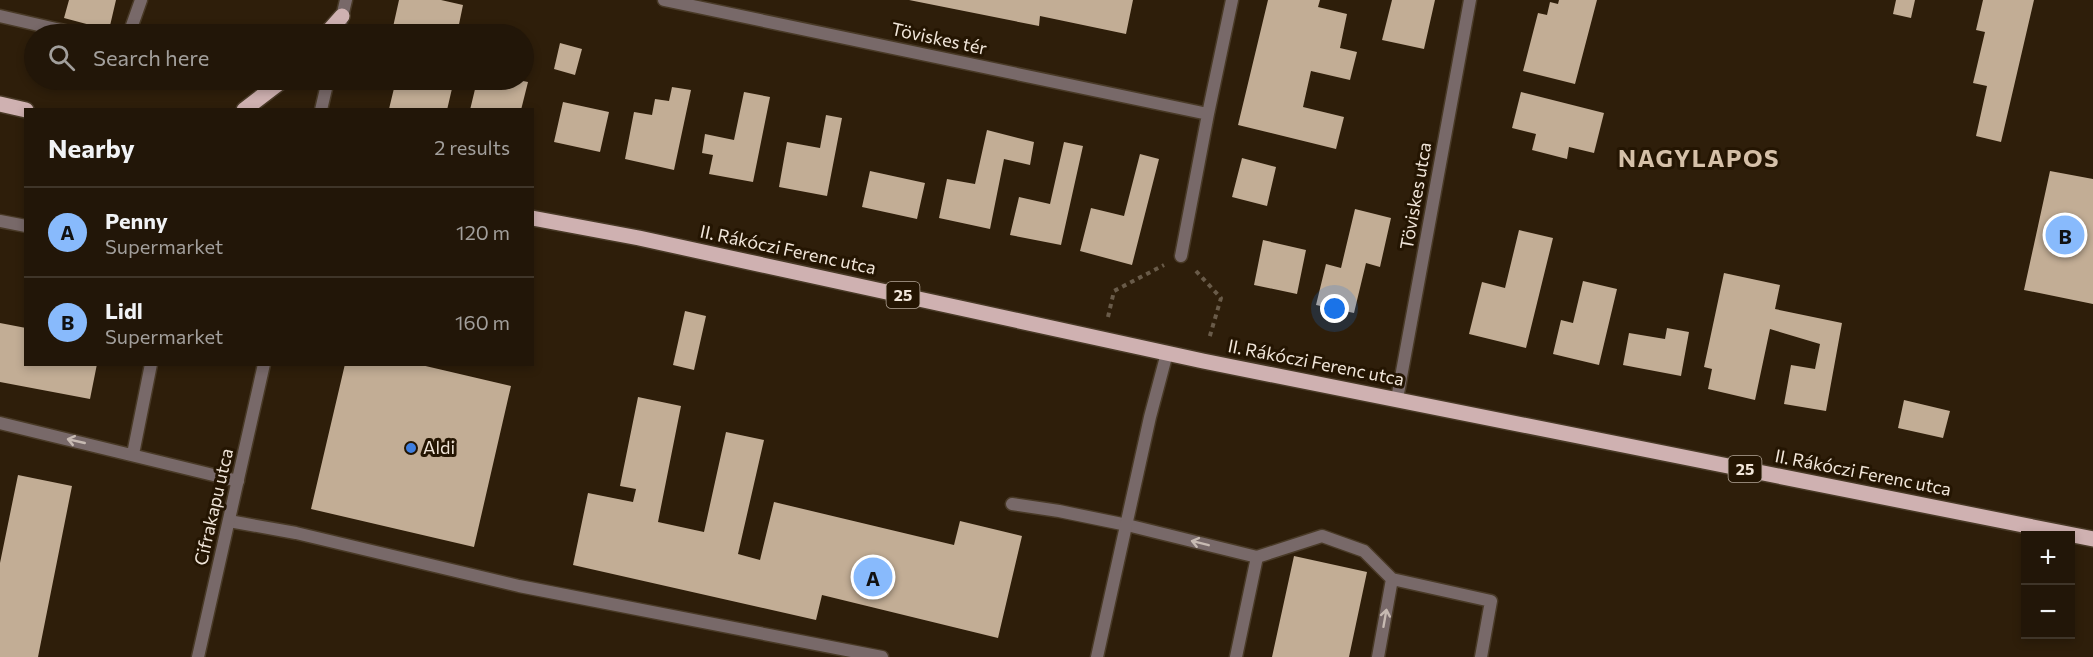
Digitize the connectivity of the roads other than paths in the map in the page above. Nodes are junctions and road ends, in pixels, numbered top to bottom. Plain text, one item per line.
1 (141, 0) edge
2 (346, 0) edge
3 (664, 0) edge
4 (1232, 0) edge
5 (1470, 0) edge
6 (0, 16) edge
7 (342, 16) junction
8 (35, 24) edge
9 (133, 24) edge
10 (335, 24) edge
11 (340, 24) edge
12 (270, 90) edge
13 (326, 90) edge
14 (0, 104) edge
15 (247, 108) edge
16 (321, 108) edge
17 (24, 110) edge
18 (1208, 114) junction
19 (534, 218) edge
20 (0, 221) edge
21 (24, 226) edge
22 (1181, 256) road end
23 (1167, 353) junction
24 (151, 366) edge
25 (264, 366) edge
26 (1397, 399) junction
27 (0, 423) edge
28 (133, 454) junction
29 (238, 481) junction
30 (1012, 504) dead end
31 (229, 521) junction
32 (1127, 525) junction
33 (2093, 539) edge
34 (1257, 557) junction
35 (1392, 579) junction
36 (198, 657) edge
37 (882, 657) edge
38 (1097, 657) edge
39 (1236, 657) edge
40 (1378, 657) edge
41 (1481, 657) edge

1 - 9 street
2 - 7 street
3 - 18 street, Töviskes tér
4 - 18 street
5 - 26 street, Töviskes utca
6 - 8 street
7 - 10 main road
7 - 11 street
12 - 15 main road
13 - 16 street
14 - 17 main road
18 - 22 street
19 - 23 main road, II. Rákóczi Ferenc utca / 25
20 - 21 street
23 - 26 main road, II. Rákóczi Ferenc utca / 25
23 - 32 street
24 - 28 street
25 - 29 street, Cifrakapu utca
26 - 33 main road, II. Rákóczi Ferenc utca / 25
28 -> 27 street
28 - 29 street
29 - 31 street, Cifrakapu utca
30 - 32 street
31 - 36 street, Cifrakapu utca
31 - 37 street
34 -> 32 street
32 - 38 street
34 - 35 street
34 - 39 street
40 -> 35 street
35 - 41 street

